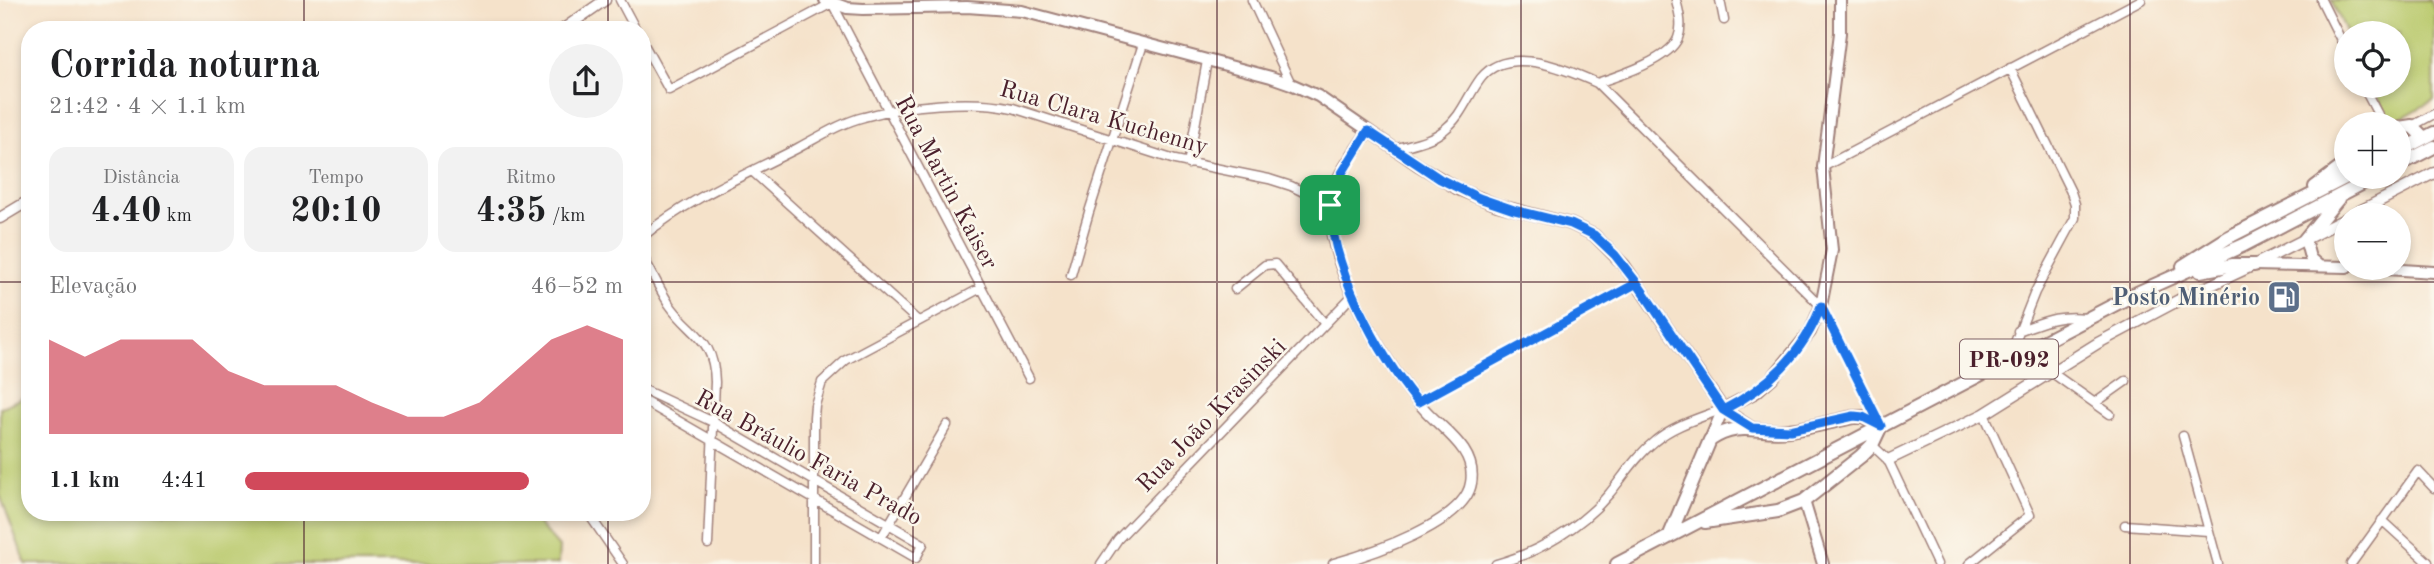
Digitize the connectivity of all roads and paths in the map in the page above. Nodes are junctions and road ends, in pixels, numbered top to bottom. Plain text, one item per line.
1 (605, 0) edge
2 (620, 0) edge
3 (1252, 0) edge
4 (1676, 0) edge
5 (1720, 0) edge
6 (1840, 0) edge
7 (2141, 0) edge
8 (2321, 0) edge
9 (828, 2) edge
10 (1724, 20) dead end
11 (575, 21) edge
12 (631, 21) edge
13 (2334, 26) edge
14 (1143, 44) junction
15 (651, 57) edge
16 (1207, 61) junction
17 (2010, 68) junction
18 (1597, 83) junction
19 (1292, 84) junction
20 (888, 111) junction
21 (2434, 114) edge
22 (2411, 124) edge
23 (2434, 125) edge
24 (2411, 127) edge
25 (2411, 130) edge
26 (1368, 131) junction
27 (2431, 139) edge
28 (1112, 140) junction
29 (2411, 146) edge
30 (1394, 149) junction
31 (2411, 159) edge
32 (1188, 164) junction
33 (1823, 167) junction
34 (752, 171) junction
35 (2334, 173) edge
36 (2434, 173) edge
37 (2334, 184) edge
38 (2351, 189) edge
39 (2343, 193) junction
40 (2375, 203) edge
41 (2293, 204) junction
42 (21, 205) edge
43 (1330, 205) junction
44 (0, 218) edge
45 (2334, 224) edge
46 (2246, 229) junction
47 (651, 230) edge
48 (2305, 239) junction
49 (2244, 245) junction
50 (2254, 265) junction
51 (2318, 265) junction
52 (2334, 266) edge
53 (651, 271) edge
54 (2411, 271) edge
55 (2434, 272) edge
56 (1071, 275) dead end
57 (2172, 277) junction
58 (1637, 283) junction
59 (981, 288) junction
60 (1235, 289) dead end
61 (2137, 293) junction
62 (1353, 295) junction
63 (1821, 306) junction
64 (2089, 318) junction
65 (918, 321) junction
66 (1325, 324) junction
67 (2018, 331) junction
68 (2008, 360) junction
69 (2051, 372) junction
70 (1028, 378) dead end
71 (2126, 381) dead end
72 (651, 393) edge
73 (1418, 402) junction
74 (2095, 404) junction
75 (651, 405) edge
76 (1723, 410) junction
77 (1984, 414) junction
78 (2110, 414) dead end
79 (713, 422) junction
80 (947, 425) dead end
81 (1881, 426) junction
82 (1752, 428) junction
83 (2183, 436) dead end
84 (713, 440) junction
85 (1710, 440) junction
86 (1872, 445) junction
87 (1888, 460) junction
88 (814, 481) junction
89 (2434, 488) edge
90 (814, 499) junction
91 (1804, 501) junction
92 (2382, 520) junction
93 (594, 521) edge
94 (890, 524) junction
95 (1694, 524) junction
96 (2124, 525) dead end
97 (2208, 531) junction
98 (1669, 537) junction
99 (881, 538) junction
100 (708, 544) dead end
101 (624, 564) edge
102 (814, 564) edge
103 (1101, 564) edge
104 (1335, 564) edge
105 (1496, 564) edge
106 (1617, 564) edge
107 (1823, 564) edge
108 (1937, 564) edge
109 (1969, 564) edge
110 (2218, 564) edge
111 (2351, 564) edge
112 (2426, 564) edge

1 - 11 street
2 - 12 street
3 - 19 street
4 - 18 street
5 - 10 street
6 - 33 main road
7 - 17 street
8 - 13 street
9 - 14 main road
9 - 15 street
9 - 20 street, Rua Martin Kaiser
14 - 16 main road
14 - 28 street
16 - 19 main road
16 - 32 street
17 - 33 street
17 - 67 street
18 - 30 street
18 - 63 street
19 - 26 main road
20 - 28 street, Rua Clara Kuchenny
20 - 34 street, Rua Clara Kuchenny
20 - 59 street, Rua Martin Kaiser
21 - 22 street
23 - 24 main road
25 - 27 main road
26 - 30 main road
26 - 43 street
27 - 29 main road
27 - 31 main road
28 - 32 street, Rua Clara Kuchenny
28 - 56 street
30 - 58 main road
32 - 43 street, Rua Clara Kuchenny
33 - 63 main road
34 - 47 street, Rua Clara Kuchenny
34 - 65 street
35 - 41 main road
36 - 40 street
37 - 41 main road, PR-092
38 - 39 main road, PR-092
39 - 48 main road
39 - 49 main road, PR-092
41 - 46 main road, PR-092
42 - 44 street
43 - 62 street
45 - 48 street, PR-092
46 - 49 main road
46 - 61 main road, PR-092
48 - 50 street, PR-092
48 - 51 main road
49 - 50 main road
49 - 57 main road, PR-092
50 - 51 main road
50 - 57 main road
50 - 69 street, PR-092
51 - 52 main road
53 - 79 street
54 - 55 main road
57 - 61 main road, PR-092
58 - 73 street
58 - 76 main road
59 - 65 street
59 - 70 street, Rua Martin Kaiser
60 - 66 street
61 - 64 main road, PR-092
62 - 66 street, Rua João Krasinski
62 - 73 street
63 - 76 main road
63 - 81 street
64 - 67 street
64 - 68 main road, PR-092
65 - 88 street
66 - 103 street, Rua João Krasinski
67 - 68 street
68 - 81 main road, PR-092
69 - 74 street
69 - 77 street, PR-092
71 - 74 street
72 - 79 street, Rua Bráulio Faria Prado
73 - 104 street
74 - 78 street
75 - 84 street, Rua Bráulio Faria Prado
76 - 82 main road
76 - 85 main road
76 - 105 street
77 - 87 street, PR-092
77 - 109 street
79 - 84 street
79 - 88 street, Rua Bráulio Faria Prado
80 - 94 street
81 - 82 main road
81 - 86 main road
81 - 95 main road, PR-092
82 - 85 main road
83 - 97 street
84 - 90 street, Rua Bráulio Faria Prado
84 - 100 street
85 - 98 main road
86 - 87 street
86 - 91 main road
87 - 108 street
88 - 90 street
88 - 94 street, Rua Bráulio Faria Prado
89 - 92 street
90 - 99 street, Rua Bráulio Faria Prado
90 - 102 street
91 - 95 main road
91 - 107 main road
92 - 111 street
92 - 112 street
93 - 101 street
94 - 99 street
94 - 99 street, Rua Bráulio Faria Prado
95 - 98 main road, PR-092
96 - 97 street
97 - 110 street
98 - 106 main road, PR-092

